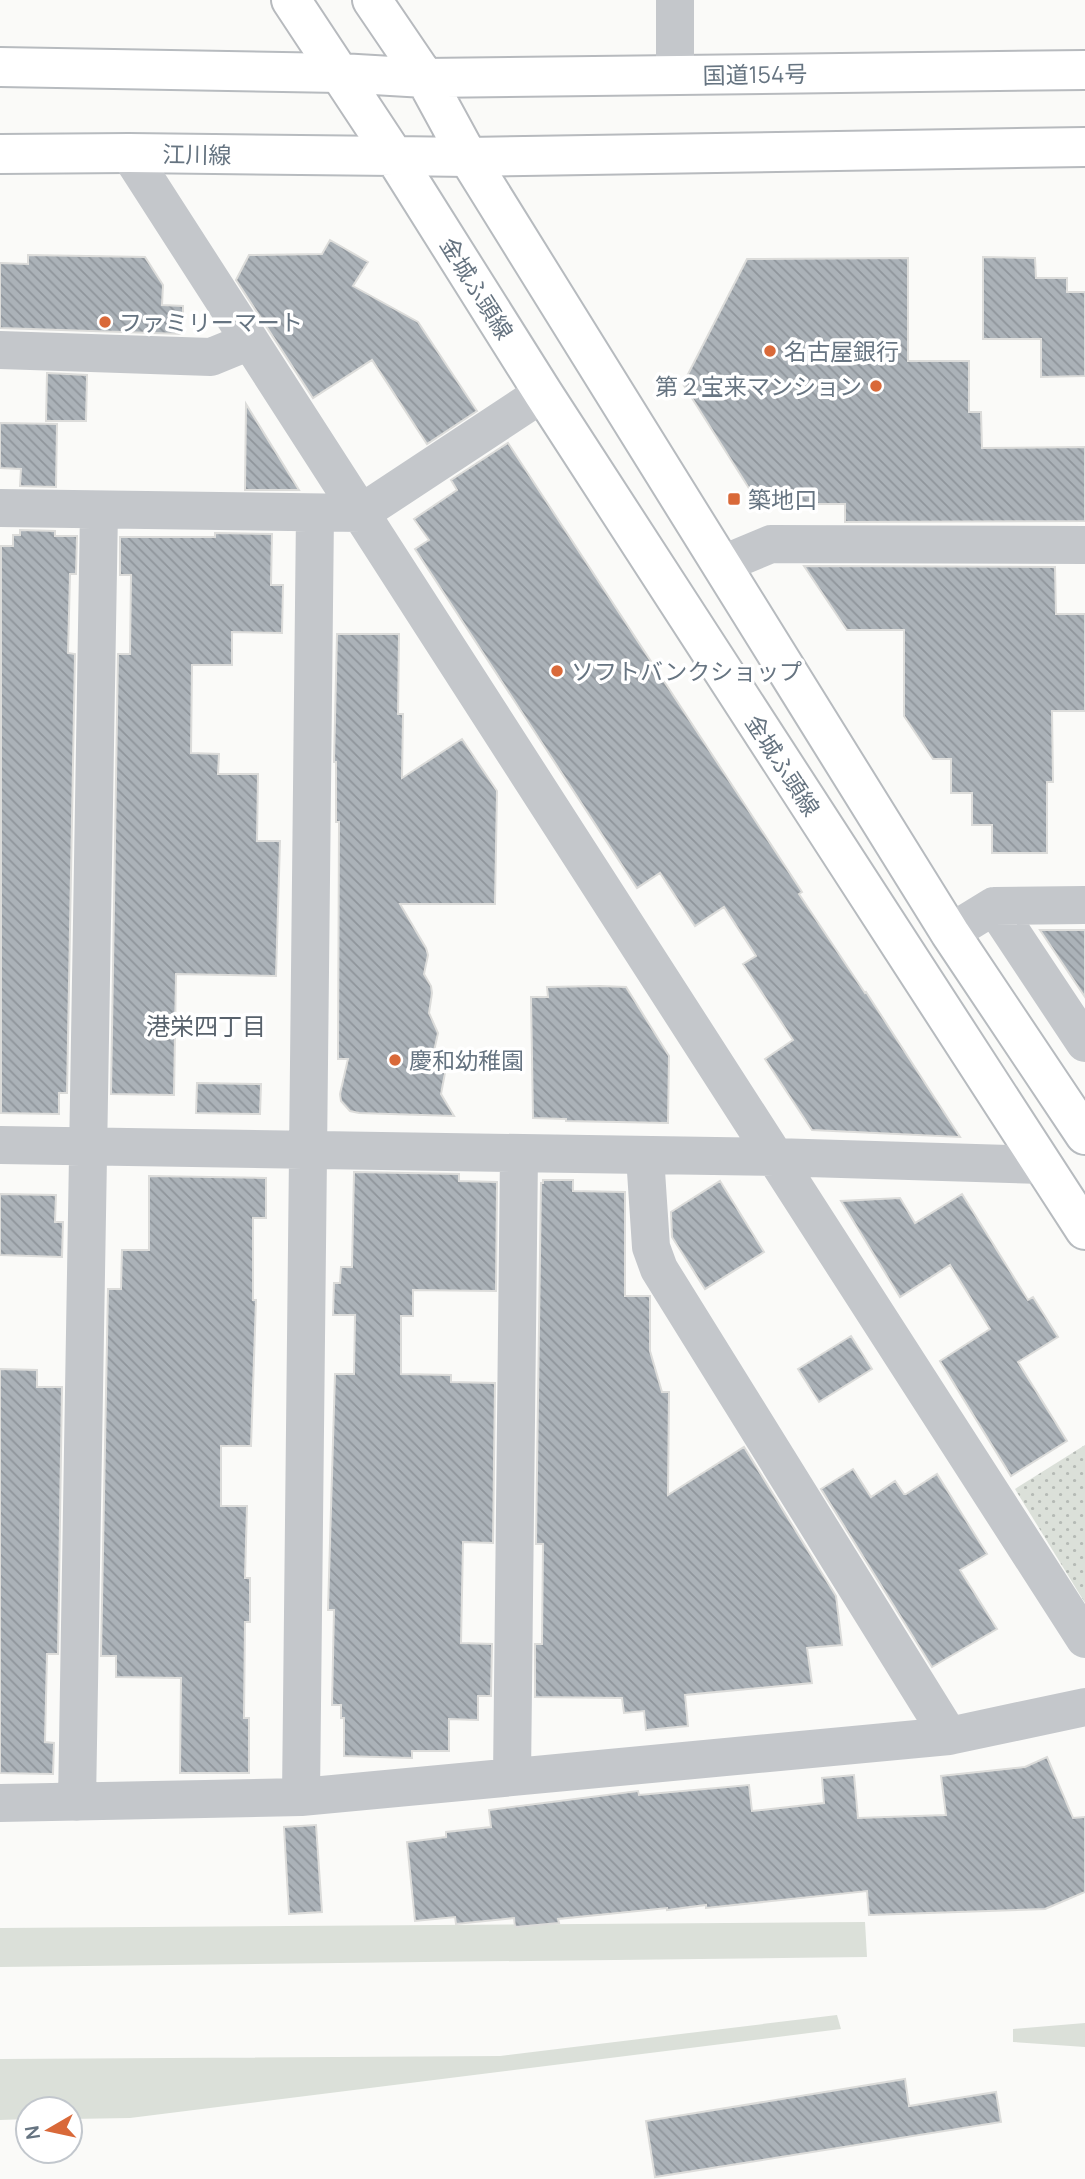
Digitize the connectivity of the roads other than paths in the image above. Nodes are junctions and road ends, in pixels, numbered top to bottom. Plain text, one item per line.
1 (291, 0) edge
2 (372, 0) edge
3 (675, 0) edge
4 (0, 67) edge
5 (1085, 70) edge
6 (340, 73) junction
7 (675, 75) junction
8 (425, 78) junction
9 (1085, 147) edge
10 (129, 153) junction
11 (0, 154) edge
12 (394, 156) junction
13 (468, 157) junction
14 (250, 341) junction
15 (0, 350) edge
16 (543, 393) junction
17 (0, 508) edge
18 (99, 510) junction
19 (315, 513) junction
20 (361, 513) junction
21 (1085, 545) edge
22 (723, 565) junction
23 (1085, 905) edge
24 (994, 906) junction
25 (950, 933) junction
26 (1085, 1042) edge
27 (1085, 1135) edge
28 (0, 1145) edge
29 (88, 1147) junction
30 (308, 1150) junction
31 (519, 1154) junction
32 (645, 1156) junction
33 (774, 1157) junction
34 (1042, 1165) junction
35 (1085, 1230) edge
36 (1085, 1639) edge
37 (1085, 1707) edge
38 (949, 1736) junction
39 (512, 1777) junction
40 (301, 1797) junction
41 (77, 1802) junction
42 (0, 1803) edge

1 - 6 main road
2 - 8 main road
3 - 7 street
4 - 6 main road
5 - 7 main road, 国道154号
6 - 8 main road, 国道154号
6 - 12 main road
7 - 8 main road, 国道154号
8 - 13 main road
9 - 13 main road
10 - 11 main road, 江川線
10 - 12 main road, 江川線
10 - 14 street
12 - 13 main road
12 - 16 main road, 金城ふ頭線
13 - 22 main road
14 - 15 street
14 - 20 street
16 - 20 street
16 - 34 main road, 金城ふ頭線
17 - 18 street
18 - 19 street
18 - 29 street
19 - 20 street
19 - 30 street
20 - 33 street
21 - 22 street
22 - 25 main road
23 - 24 street
24 - 25 street
24 - 26 street
25 - 27 main road
28 - 29 street
29 - 30 street
29 - 41 street
30 - 31 street
30 - 40 street
31 - 32 street
31 - 39 street
32 - 33 street
32 - 38 street
33 - 34 street
33 - 36 street
34 - 35 main road, 金城ふ頭線
37 - 38 street
38 - 39 street
39 - 40 street
40 - 41 street
41 - 42 street

